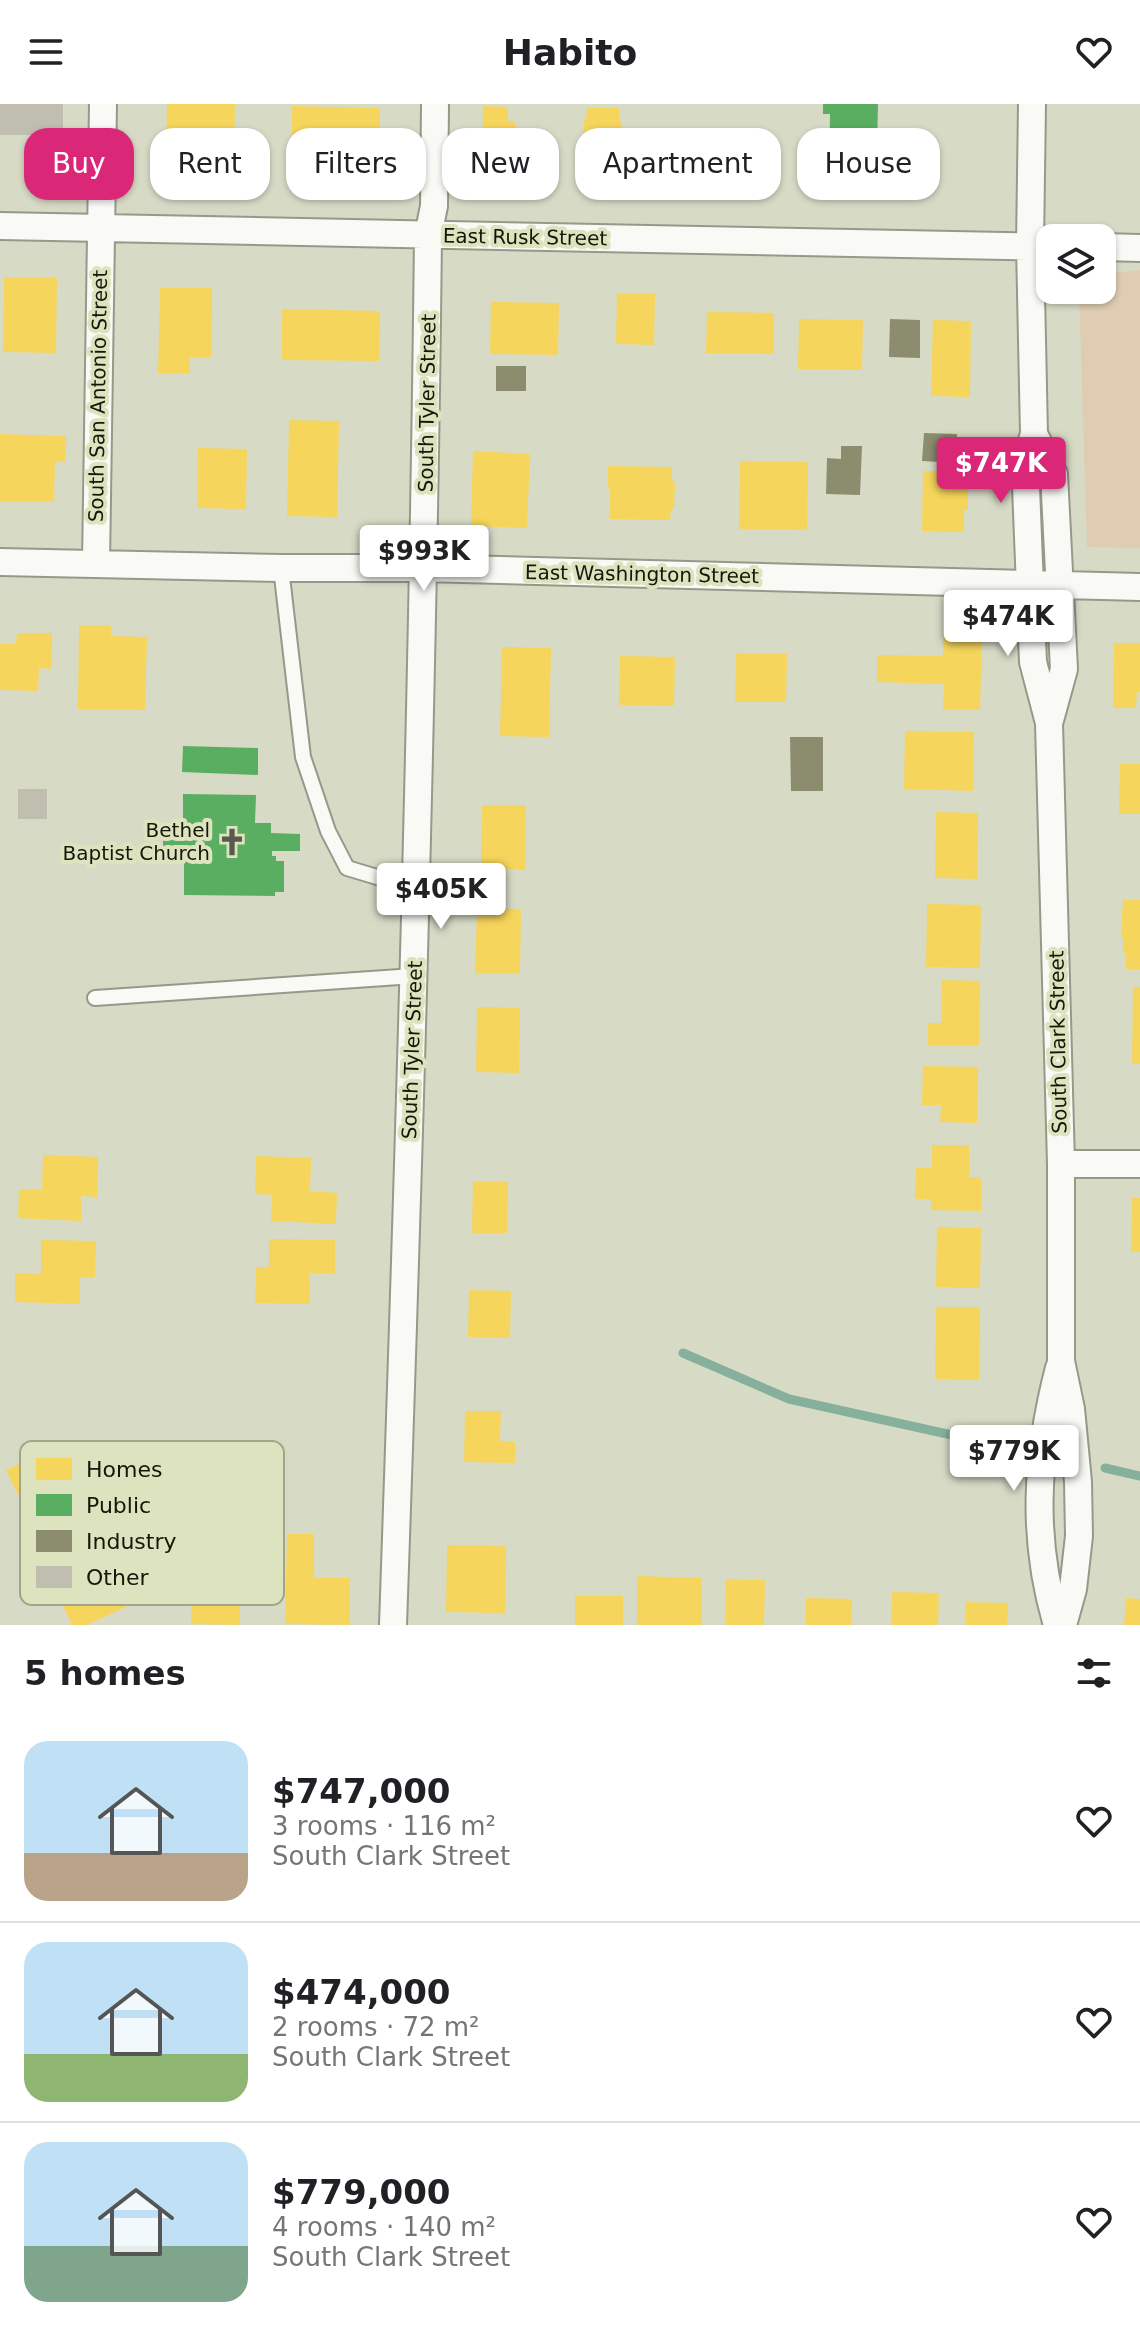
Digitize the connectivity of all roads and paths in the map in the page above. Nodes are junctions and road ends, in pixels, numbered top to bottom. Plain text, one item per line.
1 (103, 104) edge
2 (435, 104) edge
3 (1032, 104) edge
4 (1039, 224) edge
5 (0, 226) edge
6 (101, 228) junction
7 (428, 236) junction
8 (1036, 246) edge
9 (1116, 247) edge
10 (1140, 248) edge
11 (1038, 304) edge
12 (1034, 434) junction
13 (0, 562) edge
14 (96, 564) junction
15 (281, 568) junction
16 (425, 568) junction
17 (1029, 584) junction
18 (1059, 585) junction
19 (1140, 587) edge
20 (1049, 723) junction
21 (417, 889) junction
22 (414, 976) junction
23 (95, 998) dead end
24 (1061, 1164) junction
25 (1140, 1164) edge
26 (1061, 1361) junction
27 (393, 1625) edge
28 (1057, 1625) edge
29 (1063, 1625) edge

1 - 6 street, South San Antonio Street
2 - 7 street, South Tyler Street
3 - 4 street, South Clark Street
5 - 6 street, East Rusk Street
6 - 7 street, East Rusk Street
6 - 14 street, South San Antonio Street
7 - 8 street, East Rusk Street
7 - 16 street, South Tyler Street
9 - 10 street
11 - 12 street, South Clark Street
12 - 17 street, South Clark Street
12 - 18 street, South Clark Street
13 - 14 street, East Washington Street
14 - 15 street, East Washington Street
15 - 16 street, East Washington Street
15 - 21 lane
16 - 17 street, East Washington Street
16 - 21 street, South Tyler Street
17 - 18 street, East Washington Street
17 - 20 street, South Clark Street
18 - 19 street, East Washington Street
18 - 20 street, South Clark Street
20 - 24 street, South Clark Street
21 - 22 street, South Tyler Street
22 - 23 lane
22 - 27 street, South Tyler Street
24 - 25 street
24 - 26 street, South Clark Street
26 - 28 street, South Clark Street
26 - 29 street, South Clark Street

